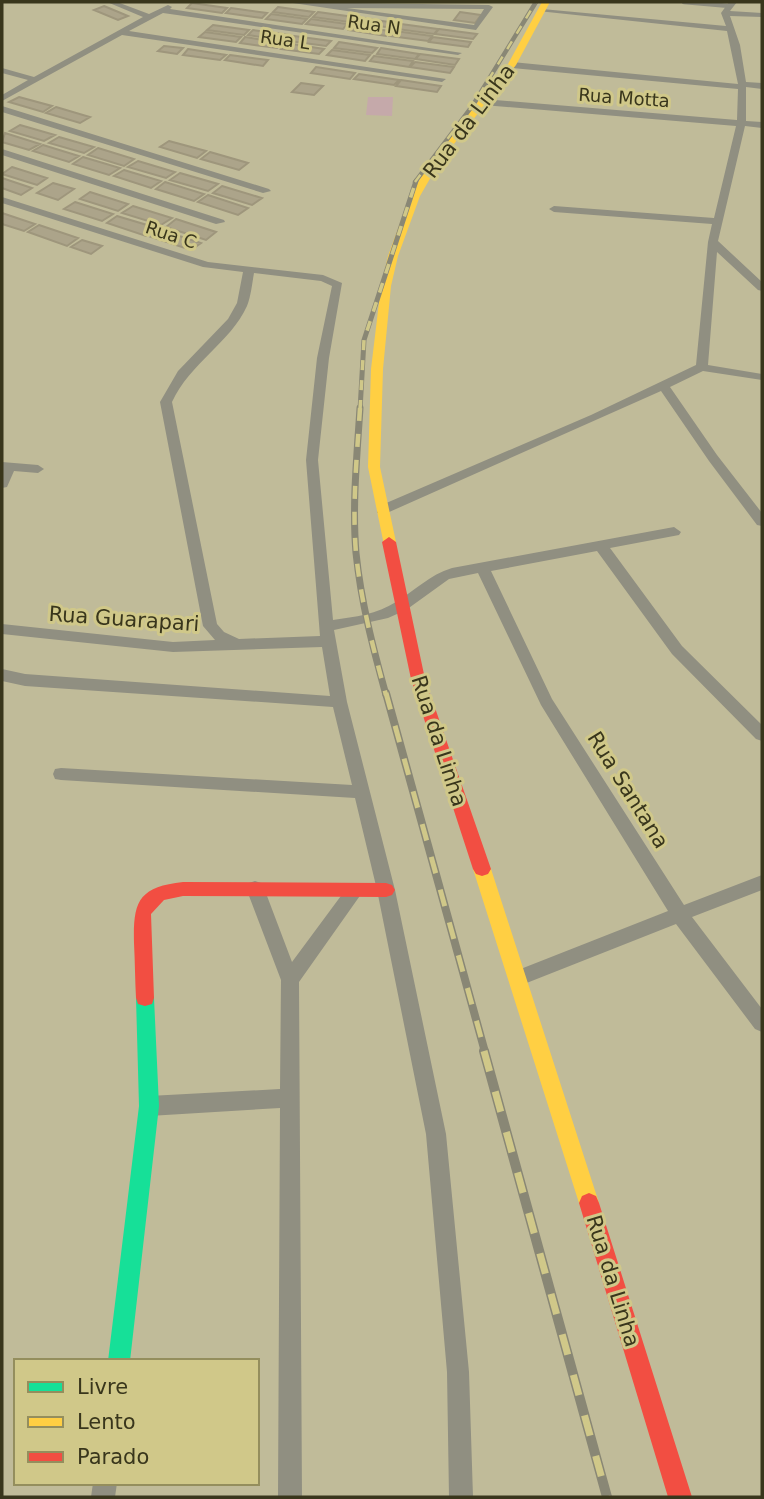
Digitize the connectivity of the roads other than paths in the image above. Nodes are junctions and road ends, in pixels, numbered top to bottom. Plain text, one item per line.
1 (111, 2) edge
2 (178, 2) edge
3 (290, 2) edge
4 (684, 2) edge
5 (326, 5) junction
6 (544, 6) edge
7 (730, 7) edge
8 (162, 10) junction
9 (762, 15) edge
10 (149, 17) junction
11 (730, 29) junction
12 (122, 33) junction
13 (458, 52) dead end
14 (512, 65) junction
15 (2, 70) edge
16 (442, 79) dead end
17 (36, 80) junction
18 (742, 86) junction
19 (762, 86) edge
20 (2, 98) edge
21 (483, 102) junction
22 (2, 109) edge
23 (741, 123) junction
24 (762, 124) edge
25 (2, 152) edge
26 (266, 191) dead end
27 (2, 200) edge
28 (554, 209) dead end
29 (718, 221) junction
30 (220, 222) dead end
31 (713, 243) junction
32 (249, 270) junction
33 (762, 288) edge
34 (702, 367) junction
35 (762, 377) edge
36 (664, 386) junction
37 (6, 466) edge
38 (38, 469) dead end
39 (2, 484) edge
40 (382, 510) junction
41 (762, 522) edge
42 (674, 533) dead end
43 (601, 546) junction
44 (482, 566) junction
45 (400, 606) junction
46 (2, 629) edge
47 (327, 634) junction
48 (234, 643) junction
49 (2, 675) edge
50 (339, 702) junction
51 (762, 735) edge
52 (61, 774) dead end
53 (361, 792) junction
54 (762, 882) edge
55 (255, 888) junction
56 (355, 890) junction
57 (386, 890) junction
58 (681, 916) junction
59 (519, 978) junction
60 (290, 980) junction
61 (762, 1023) edge
62 (290, 1098) junction
63 (149, 1106) junction
64 (119, 1359) edge
65 (290, 1497) edge
66 (461, 1497) edge
67 (680, 1497) edge

1 - 10 street
2 - 8 street
3 - 5 street
4 - 7 lane
5 - 5 street
6 - 11 street
6 - 14 street, Rua da Linha
7 - 9 street
7 - 11 street
8 - 10 street
8 - 13 street, Rua N
10 - 12 street
11 - 18 street
12 - 16 street, Rua L
12 - 17 street
14 - 18 street
14 - 21 street, Rua da Linha
15 - 17 street
17 - 20 street
18 - 19 street
18 - 23 street
21 - 23 street, Rua Motta
21 - 40 street, Rua da Linha
22 - 26 street
23 - 24 street, Rua Motta
23 - 29 street
25 - 30 street
27 - 32 street, Rua C
28 - 29 street
29 - 31 street
31 - 33 street
31 - 34 street
32 - 47 street, Rua C
32 - 48 street
34 - 35 street
34 - 36 street
36 - 40 street
36 - 41 street
37 - 38 street
37 - 39 street
40 - 45 street, Rua da Linha
42 - 43 street, Rua Guarapari
43 - 44 street, Rua Guarapari
43 - 51 street
44 - 45 street, Rua Guarapari
44 - 58 street, Rua Santana
45 - 47 street, Rua Guarapari
45 - 59 street, Rua da Linha
46 - 48 street, Rua Guarapari
47 - 48 street, Rua Guarapari
47 - 50 street
49 - 50 street
50 - 53 street
52 - 53 street
53 - 57 street
54 - 58 street
55 - 56 street
55 - 60 street
55 - 63 street
56 - 57 street
56 - 60 street
57 - 66 street
58 - 59 street
58 - 61 street, Rua Santana
59 - 67 street, Rua da Linha
60 - 62 street
62 - 63 street
62 - 65 street
63 - 64 street

